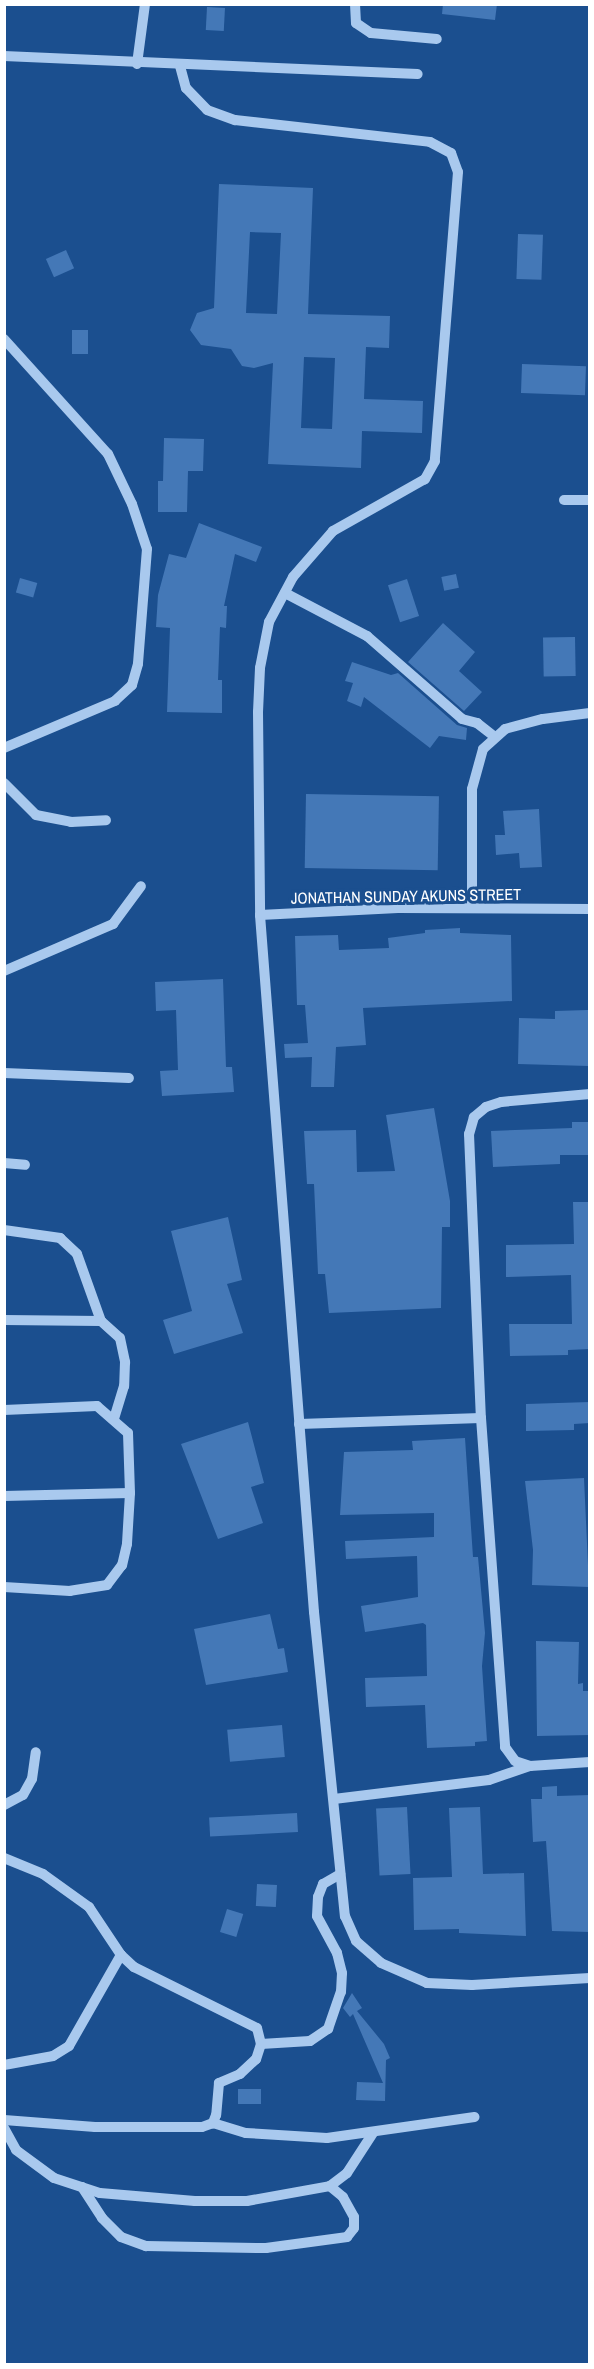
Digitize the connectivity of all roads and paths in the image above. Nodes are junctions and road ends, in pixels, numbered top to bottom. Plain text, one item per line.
1 (145, 4) edge
2 (355, 4) edge
3 (436, 39) dead end
4 (4, 56) edge
5 (137, 64) junction
6 (180, 66) junction
7 (418, 74) dead end
8 (4, 339) edge
9 (564, 500) dead end
10 (590, 500) edge
11 (285, 592) junction
12 (590, 714) edge
13 (495, 737) junction
14 (4, 748) edge
15 (4, 783) edge
16 (106, 820) dead end
17 (141, 886) dead end
18 (472, 908) junction
19 (590, 909) edge
20 (260, 915) junction
21 (4, 971) edge
22 (4, 1073) edge
23 (129, 1078) dead end
24 (590, 1095) edge
25 (4, 1163) edge
26 (25, 1164) dead end
27 (4, 1230) edge
28 (4, 1320) edge
29 (101, 1321) junction
30 (4, 1410) edge
31 (114, 1418) junction
32 (481, 1418) junction
33 (299, 1424) junction
34 (130, 1493) junction
35 (4, 1496) edge
36 (4, 1587) edge
37 (36, 1752) dead end
38 (590, 1762) edge
39 (530, 1766) junction
40 (334, 1799) junction
41 (4, 1805) edge
42 (4, 1858) edge
43 (340, 1874) junction
44 (121, 1955) junction
45 (590, 1978) edge
46 (261, 2044) junction
47 (4, 2065) edge
48 (475, 2117) dead end
49 (4, 2120) edge
50 (213, 2122) junction
51 (4, 2128) edge
52 (373, 2133) junction
53 (330, 2186) junction
54 (82, 2187) junction

1 - 5 street
2 - 3 street
4 - 5 street
5 - 6 street
6 - 7 street
6 - 11 street
8 - 14 street
9 - 10 street
11 - 13 street
11 - 20 street
12 - 13 street
13 - 18 street
15 - 16 street
17 - 21 street
18 - 19 street, JONATHAN SUNDAY AKUNS STREET
18 - 20 street, JONATHAN SUNDAY AKUNS STREET
20 - 33 street
22 - 23 street
24 - 32 street
25 - 26 street
27 - 29 street
28 - 29 street
29 - 31 street
30 - 31 street
31 - 34 street
32 - 33 street
32 - 39 street
33 - 40 street
34 - 35 street
34 - 36 street
37 - 41 street
38 - 39 street
39 - 40 street
40 - 43 street
42 - 44 street
43 - 45 street
43 - 46 street
44 - 46 street
44 - 47 street
46 - 50 street
48 - 52 street
49 - 50 street
50 - 52 street
51 - 54 street
52 - 53 street
53 - 54 street
53 - 54 street

